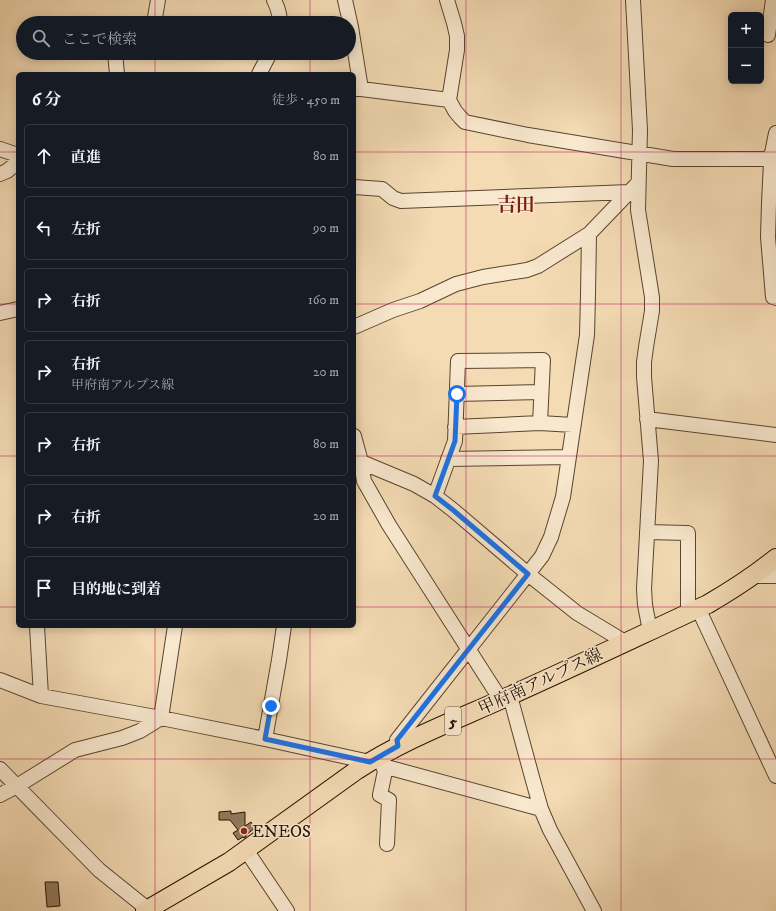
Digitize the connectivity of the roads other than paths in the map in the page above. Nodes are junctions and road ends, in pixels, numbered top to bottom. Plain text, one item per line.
1 (158, 0) edge
2 (274, 0) edge
3 (345, 0) edge
4 (447, 0) edge
5 (633, 0) edge
6 (774, 0) edge
7 (155, 16) edge
8 (280, 16) edge
9 (349, 16) edge
10 (768, 35) dead end
11 (116, 60) edge
12 (266, 60) edge
13 (355, 60) edge
14 (117, 72) edge
15 (260, 72) edge
16 (358, 89) edge
17 (449, 100) junction
18 (776, 132) edge
19 (0, 149) edge
20 (639, 153) junction
21 (16, 154) edge
22 (772, 162) edge
23 (16, 164) edge
24 (0, 174) edge
25 (356, 187) edge
26 (634, 187) junction
27 (588, 234) junction
28 (776, 298) edge
29 (16, 310) edge
30 (0, 314) edge
31 (356, 325) edge
32 (541, 392) junction
33 (457, 394) junction
34 (647, 419) junction
35 (540, 423) junction
36 (573, 425) junction
37 (455, 427) junction
38 (776, 434) edge
39 (568, 457) junction
40 (448, 459) junction
41 (357, 460) edge
42 (435, 496) junction
43 (647, 532) junction
44 (776, 558) edge
45 (528, 574) junction
46 (752, 576) junction
47 (776, 576) edge
48 (694, 610) junction
49 (38, 628) edge
50 (176, 628) edge
51 (284, 628) edge
52 (650, 631) junction
53 (625, 642) junction
54 (469, 649) junction
55 (0, 680) edge
56 (41, 696) junction
57 (505, 698) junction
58 (162, 718) junction
59 (265, 739) junction
60 (398, 746) junction
61 (377, 761) junction
62 (0, 769) edge
63 (776, 776) edge
64 (17, 786) junction
65 (0, 795) edge
66 (541, 809) junction
67 (387, 844) dead end
68 (246, 850) junction
69 (148, 910) edge
70 (287, 911) edge
71 (594, 911) edge

1 - 7 street
2 - 8 street
3 - 9 street
4 - 17 street
5 - 20 street
6 - 10 street
11 - 14 street
12 - 15 street
13 - 16 street
16 - 17 street
17 - 20 street
18 - 22 street
19 - 21 street
20 - 22 street
20 - 26 street
22 - 28 street
23 - 24 street
25 - 26 street
26 - 27 street
26 - 34 street
27 - 31 street
27 - 36 street
29 - 30 street
32 - 33 street
32 - 33 street
32 - 35 street
33 - 37 street
34 - 38 street
34 - 43 street
35 - 36 street
35 - 37 street
36 - 39 street
37 - 40 street
39 - 40 street
39 - 45 street
40 - 42 street
41 - 42 street
41 - 54 street
42 - 45 street
43 - 48 street
43 - 52 street
44 - 46 main road, 甲府南アルプス線 / 5
45 - 53 street
45 - 54 street
46 - 47 street
46 - 48 main road, 甲府南アルプス線 / 5
48 - 52 main road, 甲府南アルプス線 / 5
48 - 63 street
49 - 56 street
50 - 58 street
51 - 59 street
52 - 53 main road, 甲府南アルプス線 / 5
53 - 57 main road, 甲府南アルプス線 / 5
54 - 57 street
54 - 60 street
55 - 56 street
56 - 58 street
57 - 60 main road, 甲府南アルプス線 / 5
57 - 66 street
58 - 59 street
58 - 64 street
59 - 61 street
60 - 61 main road, 甲府南アルプス線 / 5
61 - 66 street
61 - 67 street
61 - 68 main road, 甲府南アルプス線 / 5
62 - 64 street
64 - 65 street
64 - 69 street
66 - 71 street
68 - 69 main road, 甲府南アルプス線 / 5
68 - 70 street

